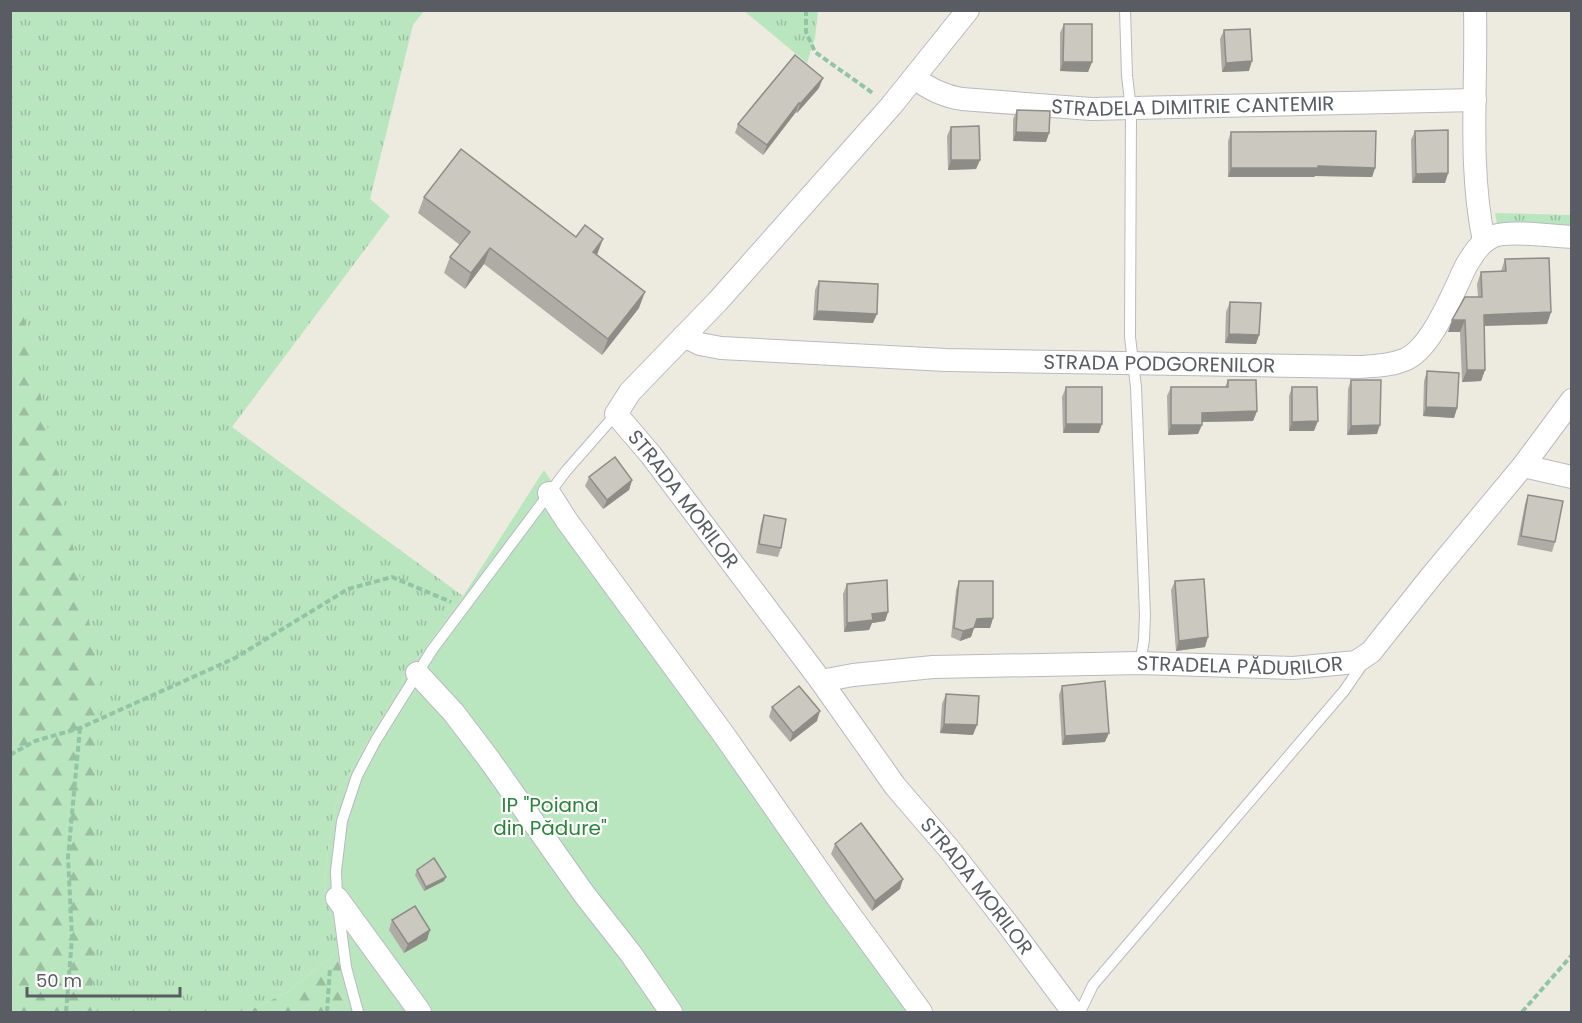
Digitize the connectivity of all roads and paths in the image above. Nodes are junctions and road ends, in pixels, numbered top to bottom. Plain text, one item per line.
1 (806, 10) edge
2 (1125, 10) edge
3 (1475, 10) edge
4 (966, 12) edge
5 (914, 78) junction
6 (1475, 100) junction
7 (891, 106) junction
8 (1131, 109) junction
9 (1572, 237) edge
10 (1484, 241) junction
11 (684, 336) junction
12 (1133, 364) junction
13 (1572, 400) edge
14 (616, 414) junction
15 (1523, 466) junction
16 (1572, 477) edge
17 (549, 493) junction
18 (463, 608) junction
19 (1371, 652) junction
20 (1140, 663) junction
21 (417, 673) junction
22 (821, 681) junction
23 (80, 728) junction
24 (10, 755) edge
25 (337, 898) junction
26 (1572, 955) edge
27 (66, 1012) edge
28 (358, 1012) edge
29 (420, 1012) edge
30 (671, 1012) edge
31 (921, 1012) edge
32 (1073, 1012) edge
33 (1080, 1012) edge
34 (1522, 1012) edge

1 - 7 path
2 - 8 lane
3 - 6 street
4 - 5 street, STRADA MORILOR
5 - 7 street, STRADA MORILOR
5 - 8 street, STRADELA DIMITRIE CANTEMIR
6 - 8 street, STRADELA DIMITRIE CANTEMIR
6 - 10 street
7 - 11 street, STRADA MORILOR
8 - 12 lane
9 - 10 street
10 - 12 street, STRADA PODGORENILOR
11 - 12 street, STRADA PODGORENILOR
11 - 14 street, STRADA MORILOR
12 - 20 lane
13 - 15 street, STRADELA PĂDURILOR
14 - 17 lane
14 - 22 street, STRADA MORILOR
15 - 16 street
15 - 19 street, STRADELA PĂDURILOR
17 - 18 lane
17 - 31 street
18 - 21 lane
18 - 23 path
19 - 20 street, STRADELA PĂDURILOR
19 - 33 lane
20 - 22 street, STRADELA PĂDURILOR
21 - 25 lane
21 - 30 street
22 - 32 street, STRADA MORILOR
23 - 24 path
23 - 27 path
25 - 28 lane
25 - 29 street
26 - 34 path

